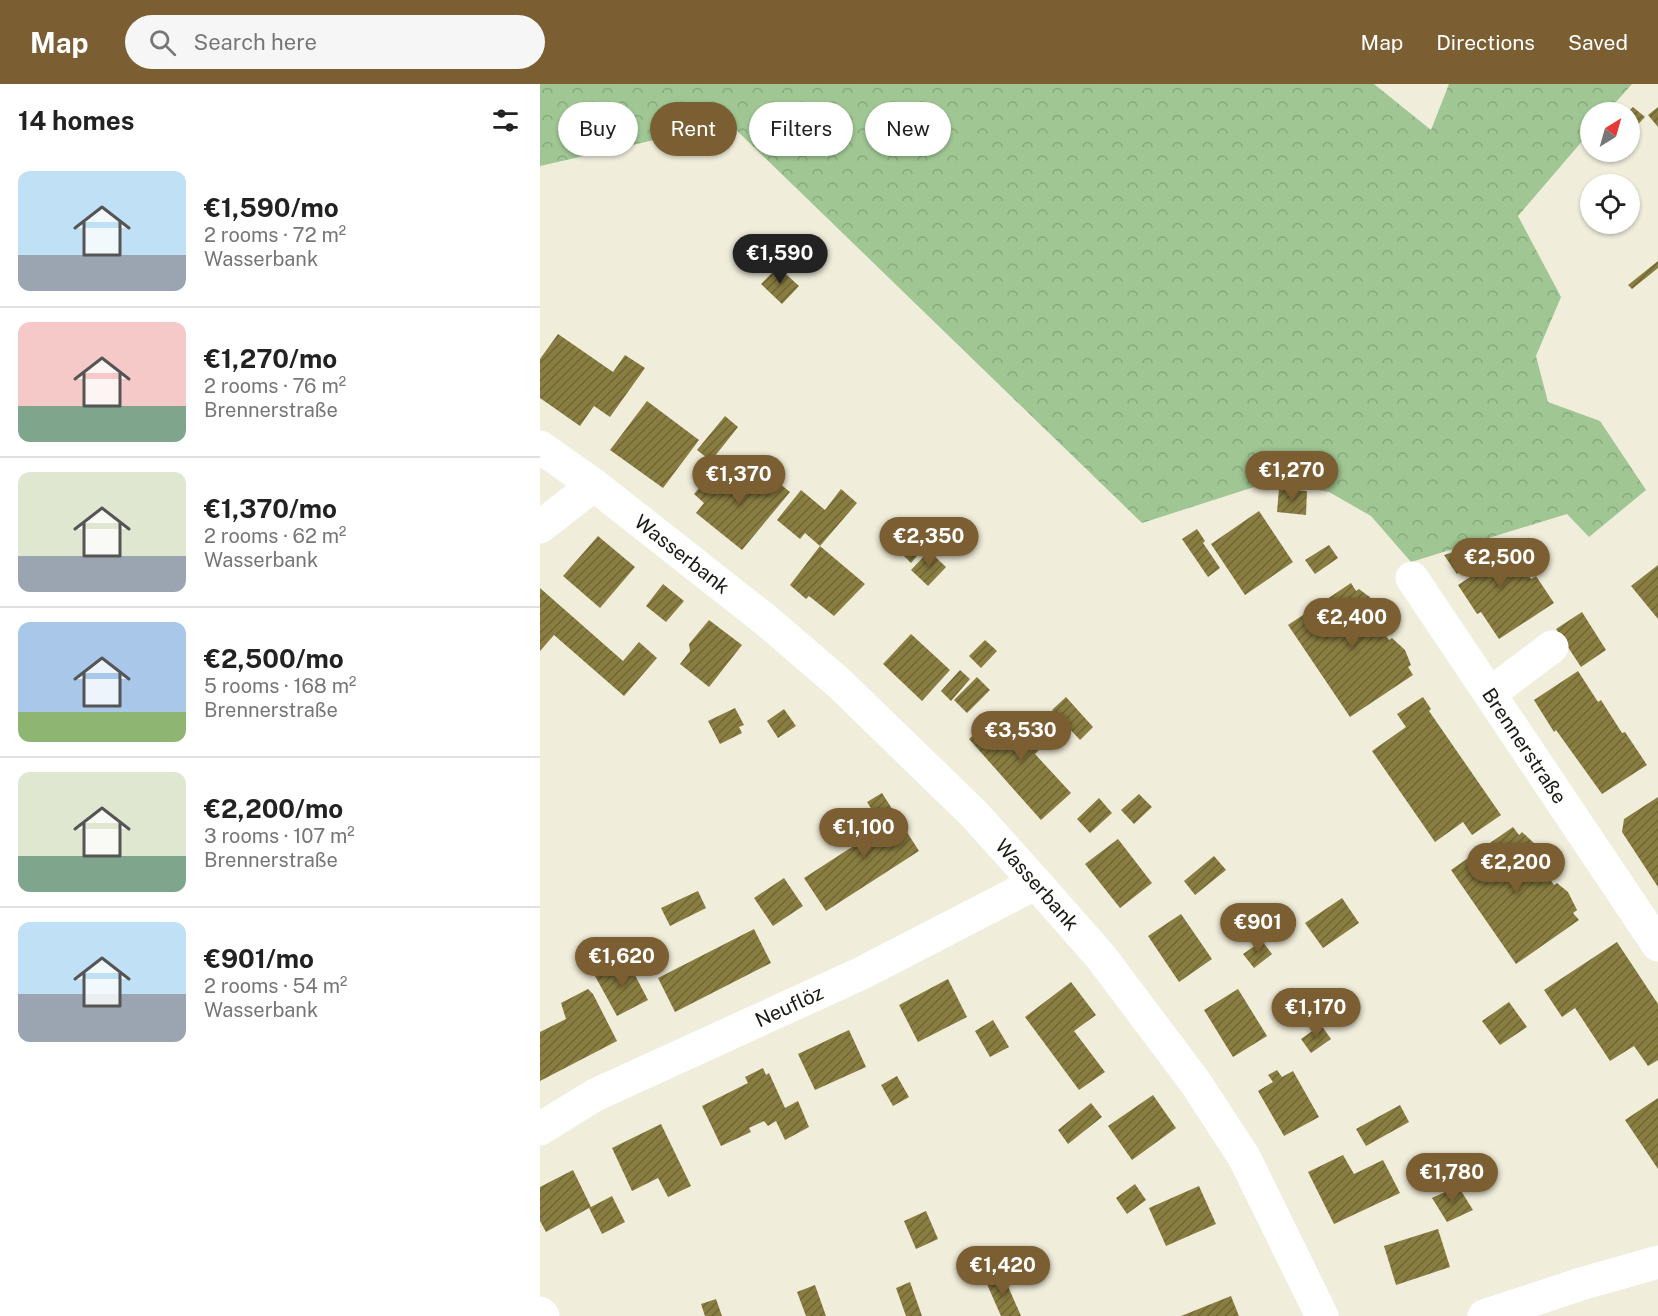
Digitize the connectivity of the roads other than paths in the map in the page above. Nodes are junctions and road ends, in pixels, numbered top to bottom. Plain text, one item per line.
1 (540, 447) edge
2 (594, 485) junction
3 (540, 527) edge
4 (1412, 578) dead end
5 (1552, 647) dead end
6 (1491, 693) junction
7 (1036, 883) junction
8 (1658, 945) edge
9 (540, 1129) edge
10 (1658, 1262) edge
11 (1322, 1316) edge
12 (1484, 1316) edge

1 - 2 street, Wasserbank
2 - 3 street
2 - 7 street, Wasserbank
4 - 6 street, Brennerstraße
5 - 6 street
6 - 8 street, Brennerstraße
7 - 9 street, Neuflöz
7 - 11 street, Wasserbank
10 - 12 street

